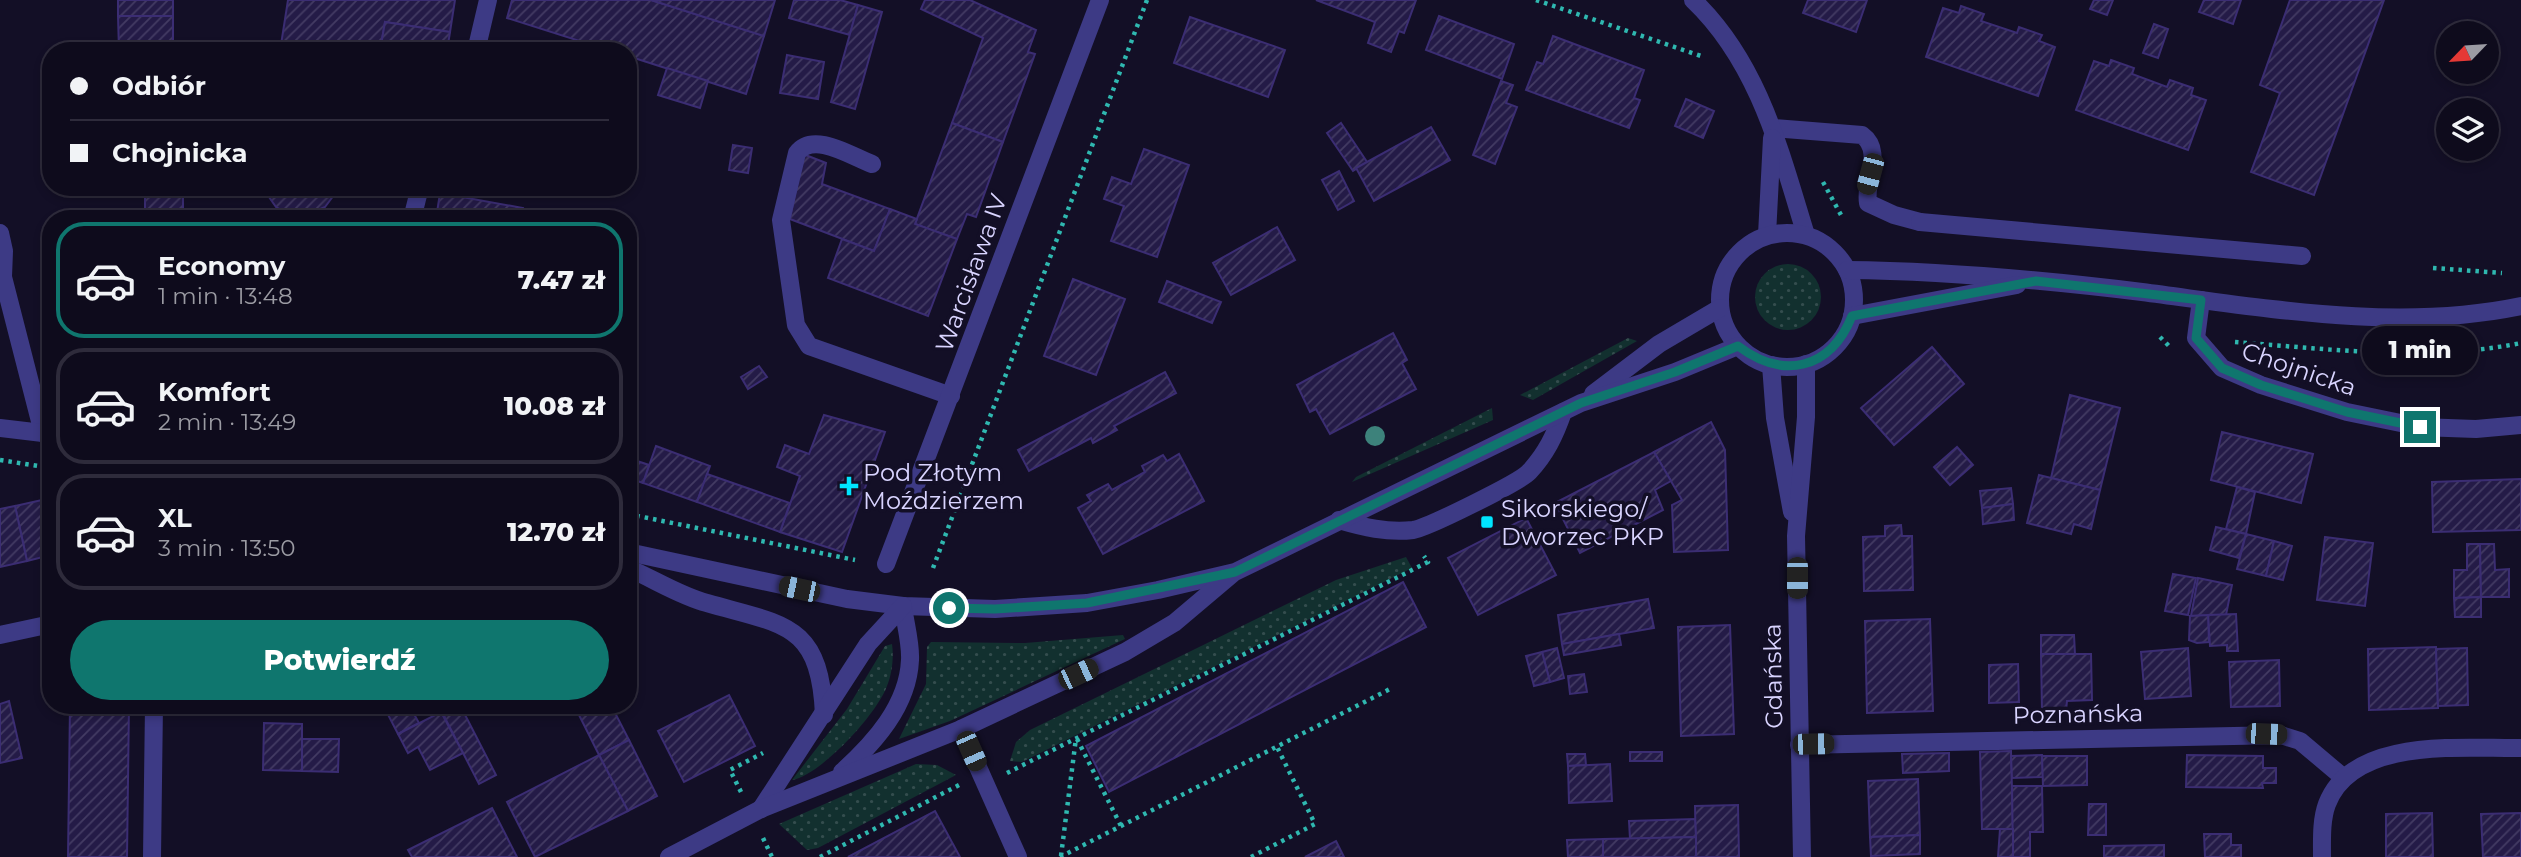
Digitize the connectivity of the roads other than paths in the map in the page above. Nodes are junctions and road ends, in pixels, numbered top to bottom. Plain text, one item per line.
1 (488, 0) edge
2 (1100, 0) edge
3 (1693, 0) edge
4 (479, 42) edge
5 (1773, 128) junction
6 (872, 164) dead end
7 (0, 233) edge
8 (1767, 235) junction
9 (1806, 235) junction
10 (2302, 256) dead end
11 (1847, 270) junction
12 (2036, 281) junction
13 (2201, 300) junction
14 (2521, 306) edge
15 (1720, 308) junction
16 (1852, 316) junction
17 (1738, 346) junction
18 (1806, 364) junction
19 (1770, 365) junction
20 (951, 396) junction
21 (1581, 403) junction
22 (1563, 412) junction
23 (42, 416) edge
24 (2521, 425) edge
25 (0, 428) edge
26 (42, 433) edge
27 (1339, 520) junction
28 (1796, 536) junction
29 (637, 554) edge
30 (886, 564) dead end
31 (637, 572) edge
32 (1235, 572) junction
33 (903, 606) junction
34 (42, 626) edge
35 (0, 635) edge
36 (154, 714) edge
37 (824, 715) junction
38 (961, 729) junction
39 (1799, 745) junction
40 (2521, 748) edge
41 (2344, 778) junction
42 (834, 779) junction
43 (761, 809) junction
44 (152, 857) edge
45 (669, 857) edge
46 (1018, 857) edge
47 (1802, 857) edge
48 (2322, 857) edge

1 - 4 street
2 - 20 street, Warcisława IV
3 - 5 street
5 - 8 street
5 - 9 street
5 - 10 street
6 - 20 street
7 - 23 street
8 - 9 street
8 - 15 street
9 - 11 street
11 - 12 street
11 - 16 street
12 - 13 street
12 - 16 street
13 - 14 street
13 - 24 street, Chojnicka
15 - 17 street
15 - 21 street
16 - 18 street
17 - 19 street
17 - 21 street
18 - 19 street
18 - 28 street, Gdańska
19 - 28 street, Gdańska
20 - 30 street, Warcisława IV
21 - 22 street
22 - 27 street
22 - 27 street
25 - 26 street
27 - 32 street
28 - 39 street, Gdańska
29 - 33 street
31 - 37 street
32 - 33 street
32 - 38 street
33 - 37 street
33 - 42 street
34 - 35 street
36 - 44 street
37 - 43 street
38 - 42 street
38 - 46 street
39 - 41 street, Poznańska
39 - 47 street, Gdańska
40 - 41 street
41 - 48 street
42 - 43 street
43 - 45 street

